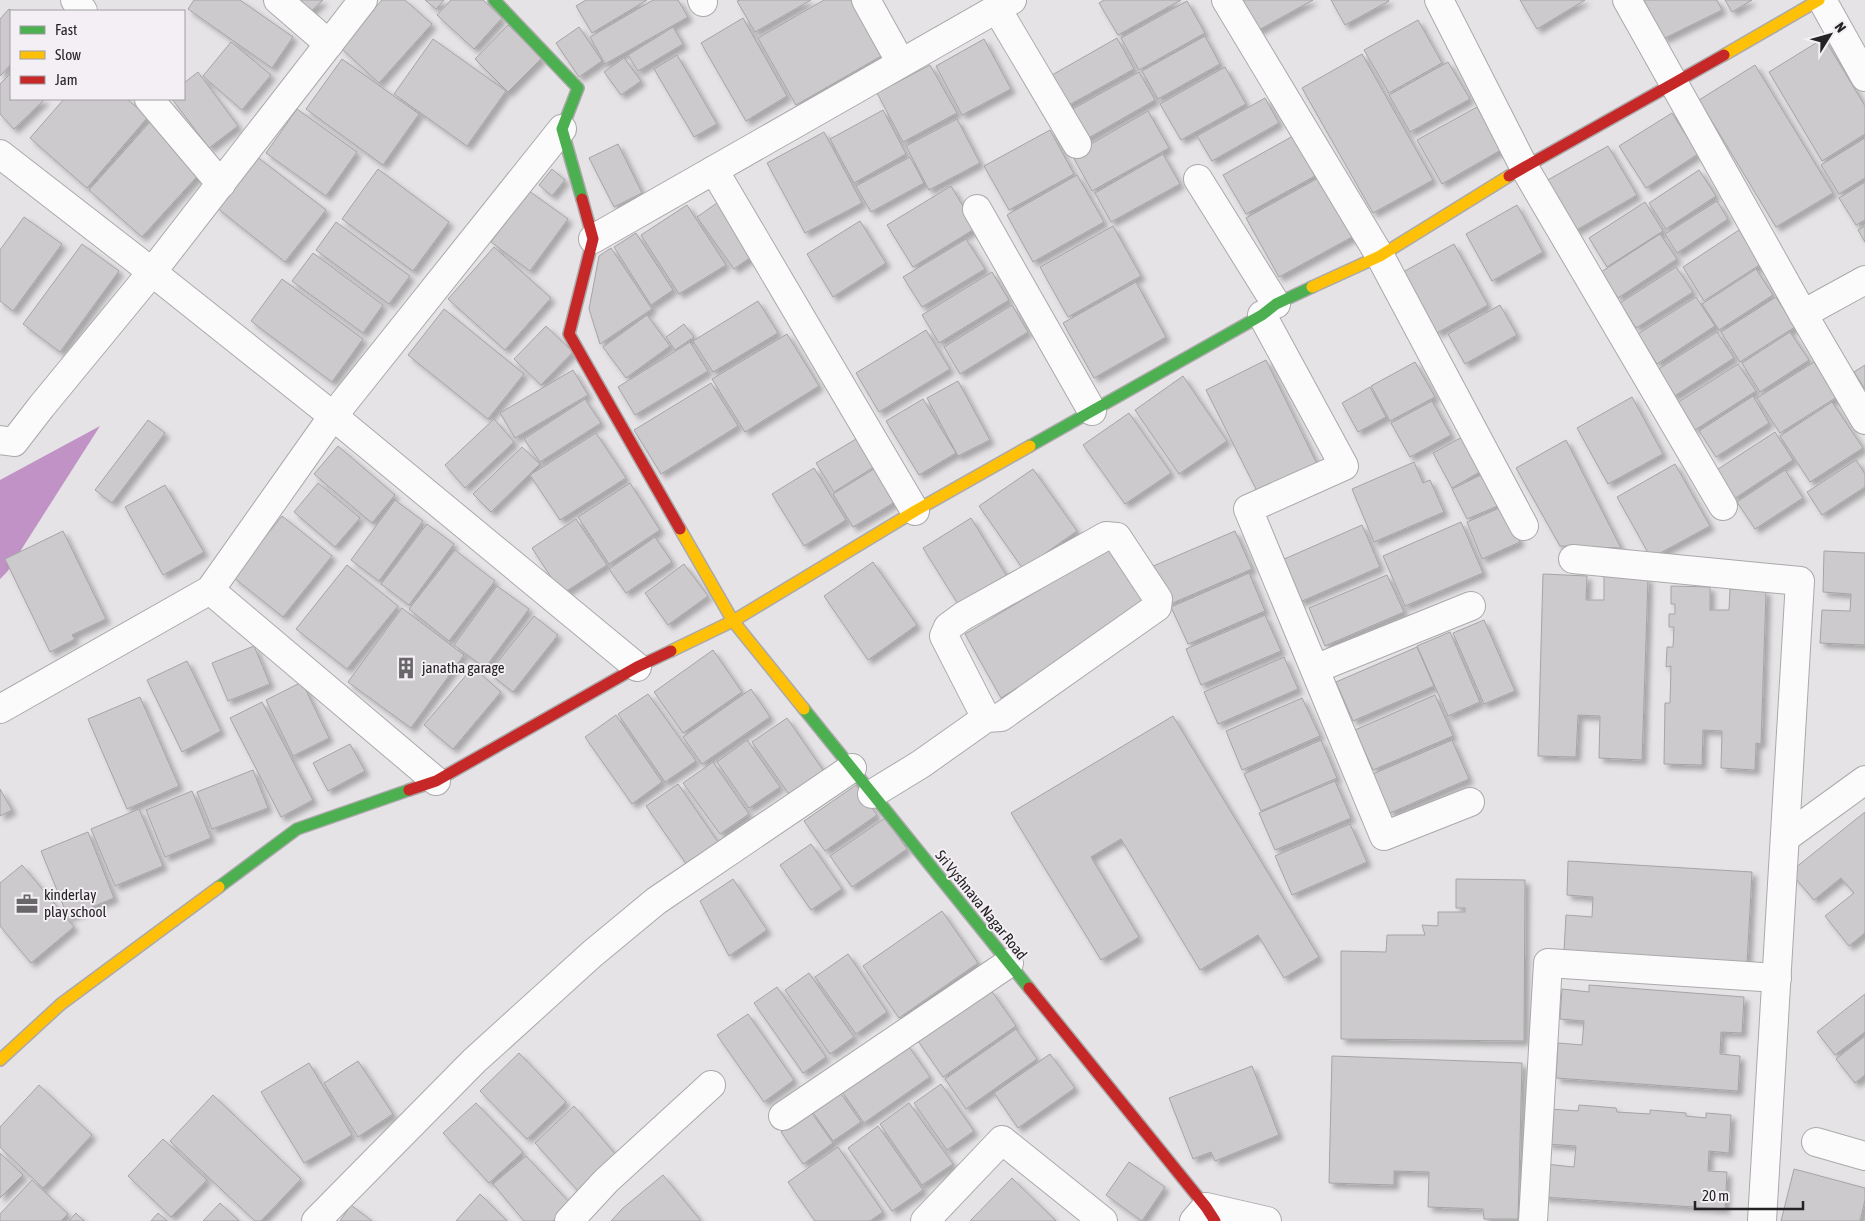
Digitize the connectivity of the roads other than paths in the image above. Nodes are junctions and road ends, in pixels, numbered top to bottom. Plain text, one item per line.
1 (278, 0) edge
2 (363, 0) edge
3 (494, 0) edge
4 (866, 0) edge
5 (1226, 0) edge
6 (1439, 0) edge
7 (1627, 0) edge
8 (1820, 0) edge
9 (1004, 4) edge
10 (329, 44) junction
11 (901, 63) junction
12 (1865, 77) edge
13 (1675, 84) junction
14 (150, 100) edge
15 (562, 129) junction
16 (1077, 144) dead end
17 (0, 154) edge
18 (1524, 167) junction
19 (714, 170) junction
20 (1198, 178) dead end
21 (220, 184) junction
22 (977, 209) dead end
23 (593, 239) junction
24 (1380, 256) junction
25 (152, 272) junction
26 (1865, 280) edge
27 (1269, 310) junction
28 (1803, 314) junction
29 (1092, 411) junction
30 (333, 416) junction
31 (1865, 420) edge
32 (0, 440) edge
33 (1723, 506) dead end
34 (915, 511) junction
35 (1524, 526) dead end
36 (1573, 559) dead end
37 (210, 590) junction
38 (1472, 606) dead end
39 (733, 621) junction
40 (637, 667) junction
41 (1315, 669) junction
42 (0, 709) edge
43 (986, 718) junction
44 (852, 768) junction
45 (1865, 780) edge
46 (436, 781) junction
47 (872, 794) junction
48 (1470, 802) dead end
49 (1785, 838) junction
50 (1008, 963) junction
51 (1777, 978) junction
52 (0, 1060) edge
53 (711, 1085) dead end
54 (783, 1116) dead end
55 (1816, 1142) dead end
56 (1865, 1156) edge
57 (1205, 1216) edge
58 (316, 1221) edge
59 (569, 1221) edge
60 (925, 1221) edge
61 (1103, 1221) edge
62 (1267, 1221) edge
63 (1533, 1221) edge
64 (1762, 1221) edge

1 - 10 street
2 - 10 street
3 - 15 street
4 - 11 street
5 - 24 street
6 - 18 street
7 - 13 street
8 - 12 street
8 - 13 street
9 - 11 street
9 - 16 street
10 - 21 street
11 - 19 street
13 - 18 street
13 - 28 street
14 - 21 street
15 - 23 street
15 - 30 street
17 - 25 street
18 - 24 street
18 - 33 street
19 - 23 street
19 - 34 street
20 - 27 street
21 - 25 street
22 - 29 street
23 - 39 street, Sri Vyshnava Nagar Road
24 - 27 street
24 - 35 street
25 - 30 street
25 - 32 street
26 - 28 street
27 - 29 street
27 - 41 street
28 - 31 street
29 - 34 street
30 - 37 street
30 - 40 street
34 - 39 street
36 - 49 street
37 - 42 street
37 - 46 street
38 - 41 street
39 - 40 street
39 - 44 street, Sri Vyshnava Nagar Road
40 - 46 street
41 - 48 street
43 - 43 street
43 - 47 street
44 - 47 street, Sri Vyshnava Nagar Road
44 - 58 street
45 - 49 street
46 - 52 street
47 - 50 street, Sri Vyshnava Nagar Road
49 - 51 street
50 - 54 street
50 - 57 street, Sri Vyshnava Nagar Road
51 - 63 street
51 - 64 street
53 - 59 street
55 - 56 street
57 - 62 street
60 - 61 street

